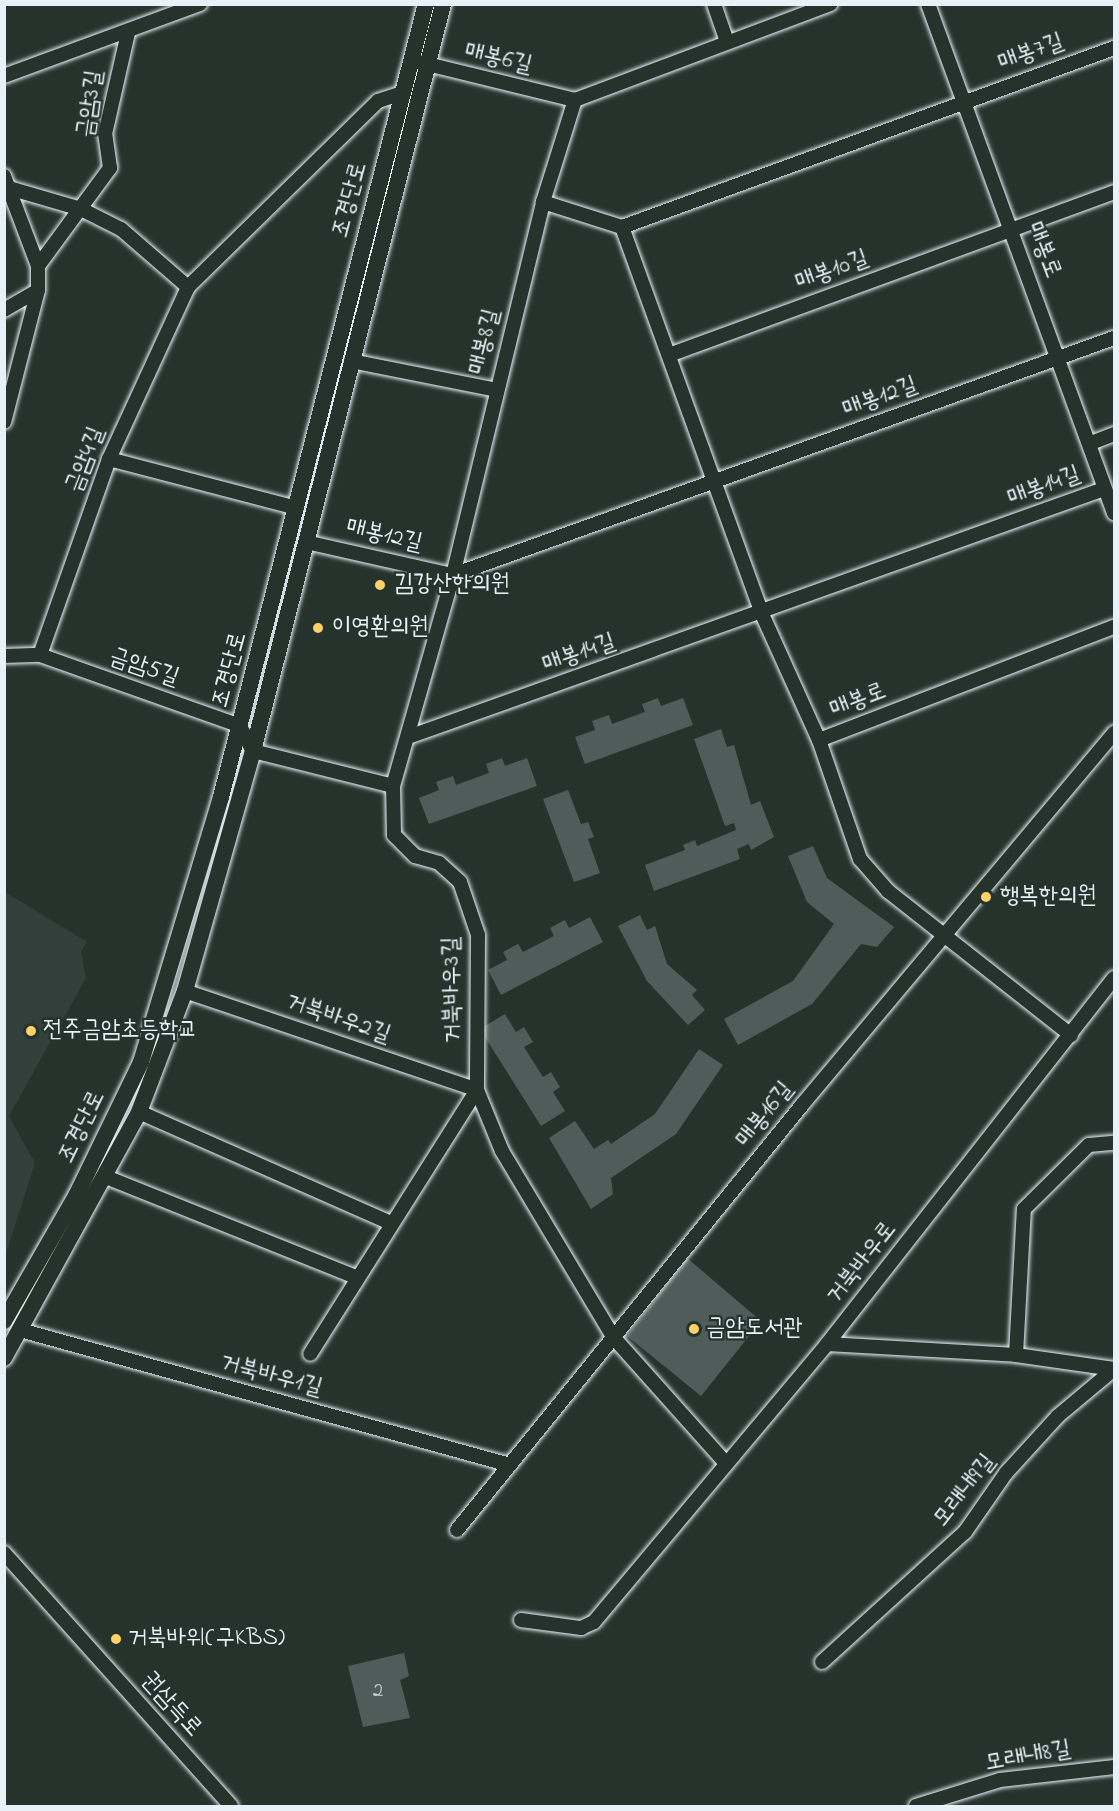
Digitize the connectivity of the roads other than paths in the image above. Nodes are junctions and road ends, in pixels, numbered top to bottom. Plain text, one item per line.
1 (200, 4) edge
2 (426, 4) edge
3 (443, 4) edge
4 (714, 4) edge
5 (831, 4) edge
6 (928, 4) edge
7 (166, 11) edge
8 (128, 33) junction
9 (728, 41) junction
10 (1114, 48) edge
11 (411, 60) junction
12 (428, 66) junction
13 (4, 76) edge
14 (403, 93) junction
15 (574, 100) junction
16 (963, 102) junction
17 (7, 182) edge
18 (1114, 192) edge
19 (543, 202) junction
20 (10, 207) edge
21 (81, 209) junction
22 (622, 227) junction
23 (1011, 231) junction
24 (38, 266) junction
25 (188, 287) junction
26 (38, 290) junction
27 (4, 309) edge
28 (1114, 339) edge
29 (669, 355) junction
30 (1061, 358) junction
31 (351, 361) junction
32 (497, 390) junction
33 (4, 422) edge
34 (1114, 434) edge
35 (1091, 443) junction
36 (109, 459) junction
37 (714, 481) junction
38 (1104, 489) junction
39 (297, 508) junction
40 (1114, 513) edge
41 (306, 542) junction
42 (453, 575) junction
43 (762, 614) junction
44 (1114, 627) edge
45 (40, 655) junction
46 (4, 656) edge
47 (240, 726) junction
48 (1114, 733) edge
49 (411, 736) junction
50 (819, 740) junction
51 (253, 751) junction
52 (393, 786) junction
53 (942, 935) junction
54 (1114, 978) edge
55 (185, 991) junction
56 (1071, 1035) junction
57 (477, 1089) junction
58 (139, 1112) junction
59 (1114, 1143) edge
60 (106, 1177) junction
61 (391, 1223) junction
62 (358, 1278) junction
63 (4, 1321) edge
64 (20, 1330) junction
65 (614, 1338) junction
66 (827, 1344) junction
67 (310, 1354) dead end
68 (1016, 1355) junction
69 (4, 1358) edge
70 (1114, 1369) edge
71 (724, 1461) junction
72 (510, 1465) junction
73 (457, 1530) dead end
74 (4, 1553) edge
75 (521, 1620) dead end
76 (822, 1662) dead end
77 (1114, 1767) edge
78 (231, 1806) edge
79 (916, 1806) edge

1 - 7 street, 금암3길
2 - 11 street, 조경단로
3 - 12 street, 조경단로
4 - 9 street
5 - 9 street
6 - 16 street, 매봉로
7 - 8 street, 금암3길
8 - 13 street, 금암3길
8 - 21 street, 금암3길
9 - 15 street
10 - 16 street, 매봉7길
11 - 12 street, 매봉6길
11 - 14 street, 조경단로
12 - 15 street, 매봉6길
12 - 31 street, 조경단로
14 - 25 street, 금암4길
14 - 39 street, 조경단로
15 - 19 street
16 - 22 street
16 - 23 street, 매봉로
17 - 20 street
17 - 21 street
18 - 23 street, 매봉10길
19 - 22 street
19 - 32 street, 매봉8길
20 - 24 street
21 - 24 street, 금암3길
21 - 25 street
22 - 29 street
23 - 29 street, 매봉10길
23 - 30 street, 매봉로
24 - 26 street
25 - 36 street, 금암4길
26 - 27 street
26 - 33 street
28 - 30 street, 매봉12길
29 - 37 street
30 - 35 street, 매봉로
30 - 37 street, 매봉12길
31 - 32 street
31 - 41 street, 조경단로
32 - 42 street, 매봉8길
34 - 35 street
35 - 38 street, 매봉로
36 - 39 street
36 - 45 street, 금암4길
37 - 42 street, 매봉12길
37 - 43 street
38 - 40 street, 매봉로
38 - 43 street, 매봉14길
39 - 47 street, 조경단로
41 - 42 street, 매봉12길
41 - 51 street, 조경단로
42 - 49 street
43 - 49 street, 매봉14길
43 - 50 street
44 - 50 street, 매봉로
45 - 46 street, 금암5길
45 - 47 street, 금암5길
47 - 51 street
47 - 63 street, 조경단로
48 - 53 street, 매봉16길
49 - 52 street
50 - 53 street
51 - 52 street
51 - 55 street, 조경단로
52 - 57 street, 거북바우3길
53 - 56 street
53 - 65 street, 매봉16길
54 - 56 street, 거북바우로
55 - 57 street, 거북바우2길
55 - 58 street, 조경단로
56 - 66 street, 거북바우로
57 - 61 street
57 - 65 street, 거북바우3길
58 - 60 street, 조경단로
58 - 61 street
59 - 68 street
60 - 62 street
60 - 64 street, 조경단로
61 - 62 street
62 - 67 street
64 - 69 street, 조경단로
64 - 72 street, 거북바우1길
65 - 71 street, 거북바우3길
65 - 72 street, 매봉16길
66 - 68 street, 모래내9길
66 - 71 street, 거북바우로
68 - 70 street, 모래내9길
70 - 76 street, 모래내9길
71 - 75 street, 거북바우로
72 - 73 street, 매봉16길
74 - 78 street, 권삼득로
77 - 79 street, 모래내8길

